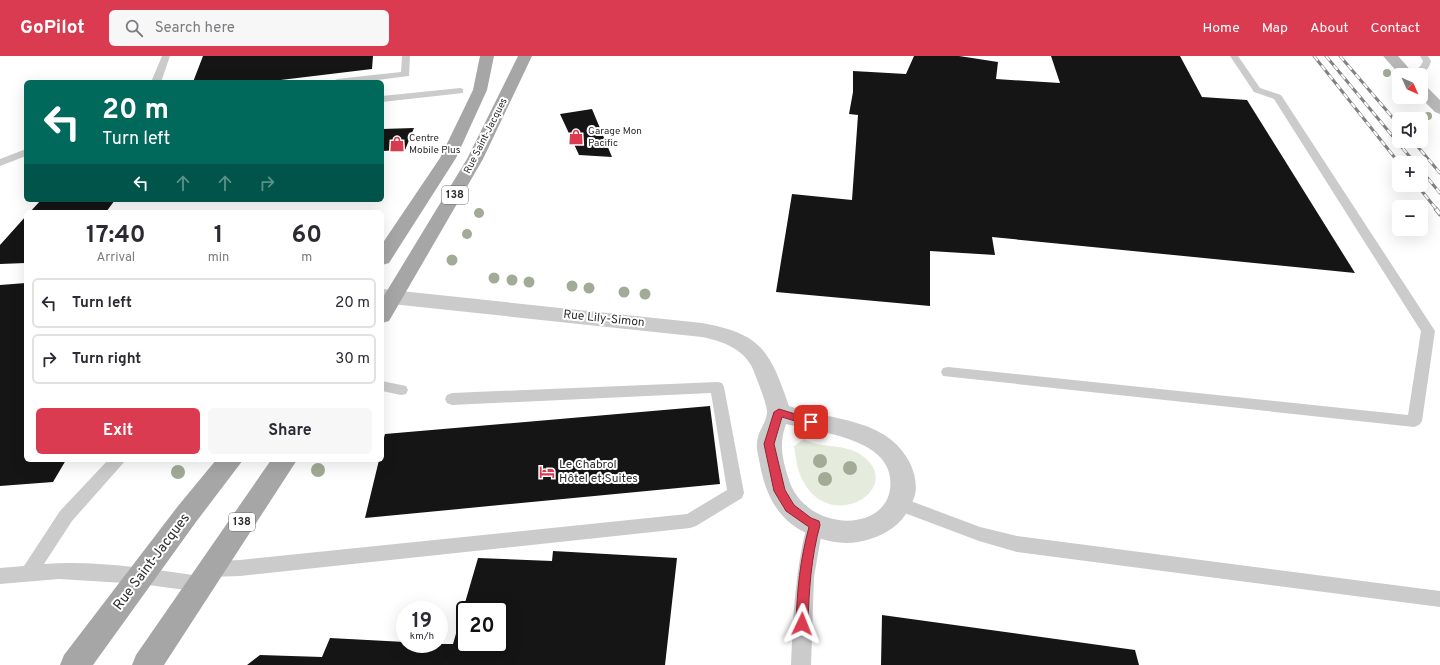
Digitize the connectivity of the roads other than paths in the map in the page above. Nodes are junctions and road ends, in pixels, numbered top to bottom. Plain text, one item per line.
1 (166, 56) edge
2 (406, 56) edge
3 (487, 56) edge
4 (525, 56) edge
5 (1234, 56) edge
6 (1390, 56) edge
7 (1424, 56) edge
8 (1401, 68) edge
9 (1425, 68) edge
10 (157, 80) edge
11 (354, 80) edge
12 (460, 91) dead end
13 (1428, 96) edge
14 (384, 99) edge
15 (1440, 109) edge
16 (24, 153) edge
17 (0, 162) edge
18 (384, 256) edge
19 (388, 296) edge
20 (384, 309) edge
21 (948, 372) dead end
22 (384, 386) edge
23 (401, 390) dead end
24 (452, 399) dead end
25 (779, 412) junction
26 (116, 462) edge
27 (229, 462) edge
28 (284, 462) edge
29 (900, 504) junction
30 (815, 525) junction
31 (28, 574) junction
32 (0, 576) edge
33 (141, 576) junction
34 (205, 577) junction
35 (1440, 599) edge
36 (74, 665) edge
37 (147, 665) edge
38 (801, 665) edge

1 - 10 lane
2 - 11 lane
3 - 18 main road, 138
4 - 19 main road, Rue Saint-Jacques / 138
5 - 21 lane
6 - 8 street
7 - 9 lane
12 - 14 lane
13 - 15 street
16 - 17 lane
19 - 20 main road, Rue Saint-Jacques / 138
19 - 25 street, Rue Lily-Simon
22 - 23 lane
24 - 34 lane
25 - 29 street
25 - 30 street
26 - 31 lane
27 - 33 main road, Rue Saint-Jacques
28 - 34 main road, 138
29 - 30 street
29 - 35 lane
30 - 38 lane
31 - 32 lane
31 - 33 lane
33 - 34 lane
33 - 36 main road, Rue Saint-Jacques
34 - 37 main road, 138

